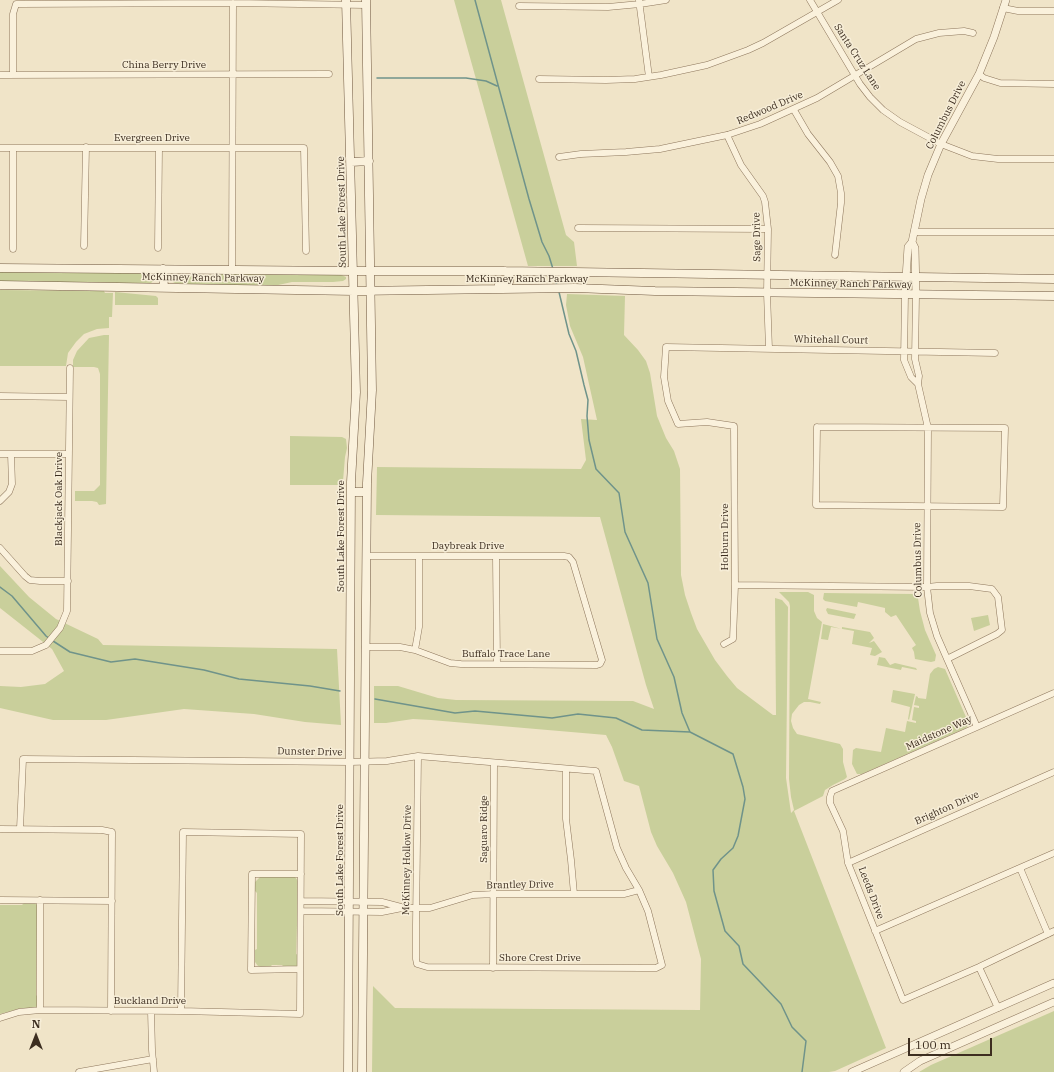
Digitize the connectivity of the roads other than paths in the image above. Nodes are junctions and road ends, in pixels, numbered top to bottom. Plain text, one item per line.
1 (666, 0) edge
2 (810, 0) edge
3 (838, 0) edge
4 (1006, 0) edge
5 (346, 2) edge
6 (640, 2) edge
7 (233, 3) junction
8 (366, 3) edge
9 (519, 6) dead end
10 (1003, 8) junction
11 (1054, 11) edge
12 (816, 12) junction
13 (972, 33) dead end
14 (329, 74) dead end
15 (979, 74) junction
16 (0, 75) edge
17 (14, 75) junction
18 (233, 75) junction
19 (854, 75) junction
20 (649, 77) junction
21 (539, 79) dead end
22 (1054, 84) edge
23 (794, 110) junction
24 (727, 135) junction
25 (941, 144) junction
26 (0, 148) edge
27 (13, 148) junction
28 (86, 148) junction
29 (159, 148) junction
30 (232, 148) junction
31 (559, 157) dead end
32 (1054, 159) edge
33 (368, 161) junction
34 (351, 162) junction
35 (578, 228) dead end
36 (768, 229) junction
37 (914, 232) junction
38 (1054, 232) edge
39 (912, 242) junction
40 (84, 246) dead end
41 (158, 248) dead end
42 (13, 249) dead end
43 (306, 251) dead end
44 (835, 255) dead end
45 (0, 268) edge
46 (163, 269) junction
47 (232, 269) junction
48 (354, 271) junction
49 (370, 271) junction
50 (505, 271) junction
51 (767, 275) junction
52 (906, 277) junction
53 (915, 277) junction
54 (1054, 279) edge
55 (0, 285) edge
56 (164, 288) junction
57 (479, 288) junction
58 (371, 290) junction
59 (354, 291) junction
60 (767, 293) junction
61 (906, 294) junction
62 (916, 295) junction
63 (1054, 296) edge
64 (769, 349) junction
65 (904, 351) junction
66 (915, 351) junction
67 (995, 353) dead end
68 (70, 368) dead end
69 (918, 384) junction
70 (0, 396) edge
71 (69, 397) junction
72 (734, 426) joint
73 (928, 428) junction
74 (0, 454) edge
75 (11, 454) junction
76 (69, 454) junction
77 (351, 492) junction
78 (367, 492) junction
79 (0, 501) edge
80 (928, 506) junction
81 (0, 548) edge
82 (366, 556) junction
83 (419, 556) junction
84 (496, 556) junction
85 (68, 581) junction
86 (735, 585) junction
87 (927, 587) junction
88 (724, 644) dead end
89 (351, 647) junction
90 (365, 647) junction
91 (415, 650) junction
92 (0, 651) edge
93 (948, 659) junction
94 (601, 662) joint
95 (497, 664) junction
96 (1054, 693) edge
97 (977, 727) junction
98 (418, 756) junction
99 (350, 762) junction
100 (364, 762) junction
101 (494, 763) junction
102 (566, 769) junction
103 (1054, 772) edge
104 (832, 791) joint
105 (0, 829) edge
106 (20, 829) junction
107 (1054, 853) edge
108 (848, 862) junction
109 (1020, 868) junction
110 (301, 874) junction
111 (639, 890) junction
112 (494, 894) junction
113 (574, 894) junction
114 (0, 900) edge
115 (40, 900) junction
116 (112, 901) junction
117 (301, 901) junction
118 (350, 901) junction
119 (363, 901) junction
120 (416, 907) junction
121 (402, 908) junction
122 (301, 911) junction
123 (349, 912) junction
124 (363, 912) junction
125 (875, 931) junction
126 (1054, 931) edge
127 (1048, 934) junction
128 (417, 964) joint
129 (979, 967) junction
130 (493, 968) junction
131 (300, 969) junction
132 (1054, 983) edge
133 (1054, 1002) edge
134 (998, 1008) junction
135 (40, 1010) junction
136 (111, 1011) junction
137 (151, 1011) junction
138 (181, 1011) junction
139 (0, 1018) edge
140 (153, 1059) junction
141 (79, 1072) edge
142 (154, 1072) edge
143 (348, 1072) edge
144 (362, 1072) edge
145 (852, 1072) edge
146 (904, 1072) edge

1 - 6 street
2 - 12 street, Santa Cruz Lane
3 - 12 street
4 - 10 street, Columbus Drive
5 - 7 street
5 - 8 street
5 - 34 main road, South Lake Forest Drive
6 - 9 street
6 - 20 street
7 - 17 street
7 - 18 street
8 - 33 main road
10 - 11 street
10 - 15 street, Columbus Drive
12 - 19 street, Santa Cruz Lane
12 - 20 street
13 - 19 street, Redwood Drive
14 - 18 street, China Berry Drive
15 - 22 street
15 - 25 street, Columbus Drive
16 - 17 street, China Berry Drive
17 - 18 street, China Berry Drive
18 - 30 street
19 - 23 street, Redwood Drive
19 - 25 street, Santa Cruz Lane
20 - 21 street
23 - 24 street, Redwood Drive
23 - 44 street
24 - 31 street, Redwood Drive
24 - 36 street, Sage Drive
25 - 32 street, Santa Cruz Lane
25 - 37 street, Columbus Drive
26 - 27 street, Evergreen Drive
27 - 28 street, Evergreen Drive
27 - 42 street
28 - 29 street, Evergreen Drive
28 - 40 street
29 - 30 street, Evergreen Drive
29 - 41 street
30 - 43 street, Evergreen Drive
30 - 47 street
33 - 34 main road
33 - 49 main road
34 - 48 main road, South Lake Forest Drive
35 - 36 street
36 - 51 street, Sage Drive
37 - 38 street
37 - 39 street, Columbus Drive
39 - 52 street, Columbus Drive
39 - 53 street, Columbus Drive
45 - 46 main road, McKinney Ranch Parkway
46 - 47 main road, McKinney Ranch Parkway
46 - 56 main road
47 - 48 main road, McKinney Ranch Parkway
48 - 49 main road, McKinney Ranch Parkway
48 - 59 main road, South Lake Forest Drive
49 - 50 main road, McKinney Ranch Parkway
49 - 58 main road
50 - 51 main road, McKinney Ranch Parkway
50 - 57 main road
51 - 52 main road, McKinney Ranch Parkway
51 - 60 street, Sage Drive
52 - 53 main road, McKinney Ranch Parkway
52 - 61 street, Columbus Drive
53 - 54 main road, McKinney Ranch Parkway
53 - 62 street, Columbus Drive
55 - 56 main road, McKinney Ranch Parkway
56 - 59 main road, McKinney Ranch Parkway
57 - 58 main road, McKinney Ranch Parkway
57 - 60 main road, McKinney Ranch Parkway
58 - 59 main road, McKinney Ranch Parkway
58 - 78 main road
59 - 77 main road, South Lake Forest Drive
60 - 61 main road, McKinney Ranch Parkway
60 - 64 street, Sage Drive
61 - 62 main road, McKinney Ranch Parkway
61 - 65 street, Columbus Drive
62 - 63 main road, McKinney Ranch Parkway
62 - 66 street, Columbus Drive
64 - 65 street, Whitehall Court
64 - 72 street, Whitehall Court
65 - 66 street, Whitehall Court
65 - 69 street, Columbus Drive
66 - 67 street, Whitehall Court
66 - 69 street, Columbus Drive
68 - 71 street, Blackjack Oak Drive
69 - 73 street, Columbus Drive
70 - 71 street
71 - 76 street, Blackjack Oak Drive
72 - 86 street, Holburn Drive
73 - 80 street, Columbus Drive
73 - 80 street
73 - 80 street
74 - 75 street
75 - 76 street
75 - 79 street
76 - 85 street, Blackjack Oak Drive
77 - 78 main road
77 - 89 main road, South Lake Forest Drive
78 - 82 main road
80 - 87 street, Columbus Drive
81 - 85 street
82 - 83 street, Daybreak Drive
82 - 90 main road
83 - 84 street, Daybreak Drive
83 - 91 street
84 - 94 street, Daybreak Drive
84 - 95 street
85 - 92 street, Blackjack Oak Drive
86 - 87 street
86 - 88 street, Holburn Drive
87 - 93 street, Columbus Drive
87 - 93 street
89 - 90 main road
89 - 99 main road, South Lake Forest Drive
90 - 91 street, Buffalo Trace Lane
90 - 100 main road
91 - 95 street, Buffalo Trace Lane
93 - 97 street, Columbus Drive
94 - 95 street, Buffalo Trace Lane
96 - 97 street, Maidstone Way
97 - 104 street, Maidstone Way
98 - 100 street, Dunster Drive
98 - 101 street, Dunster Drive
98 - 120 street, McKinney Hollow Drive
99 - 100 street, Dunster Drive
99 - 106 street, Dunster Drive
99 - 118 main road, South Lake Forest Drive
100 - 119 main road
101 - 102 street, Dunster Drive
101 - 112 street, Saguaro Ridge
102 - 111 street, Dunster Drive
102 - 113 street
103 - 108 street, Brighton Drive
104 - 108 street, Leeds Drive
105 - 106 street
106 - 116 street
107 - 109 street
108 - 125 street, Leeds Drive
109 - 125 street
109 - 127 street
110 - 117 street
110 - 131 street
110 - 138 street
111 - 113 street, Brantley Drive
111 - 130 street, Shore Crest Drive
112 - 113 street, Brantley Drive
112 - 120 street, Brantley Drive
112 - 130 street, Saguaro Ridge
114 - 115 street
115 - 116 street
115 - 135 street
116 - 136 street
117 - 118 street, Brantley Drive
117 - 122 street
118 - 119 street, Brantley Drive
118 - 123 main road, South Lake Forest Drive
119 - 121 street, Brantley Drive
119 - 124 main road
120 - 121 street, Brantley Drive
120 - 128 street, McKinney Hollow Drive
121 - 124 street, Brantley Drive
122 - 123 street, Brantley Drive
122 - 131 street
123 - 124 street, Brantley Drive
123 - 143 main road, South Lake Forest Drive
124 - 144 main road
125 - 129 street, Leeds Drive
126 - 127 street
127 - 129 street
128 - 130 street, Shore Crest Drive
129 - 134 street
131 - 138 street, Buckland Drive
132 - 134 street
133 - 146 street
134 - 145 street
135 - 136 street, Buckland Drive
135 - 139 street, Buckland Drive
136 - 137 street, Buckland Drive
137 - 138 street, Buckland Drive
137 - 140 street
140 - 141 street
140 - 142 street

